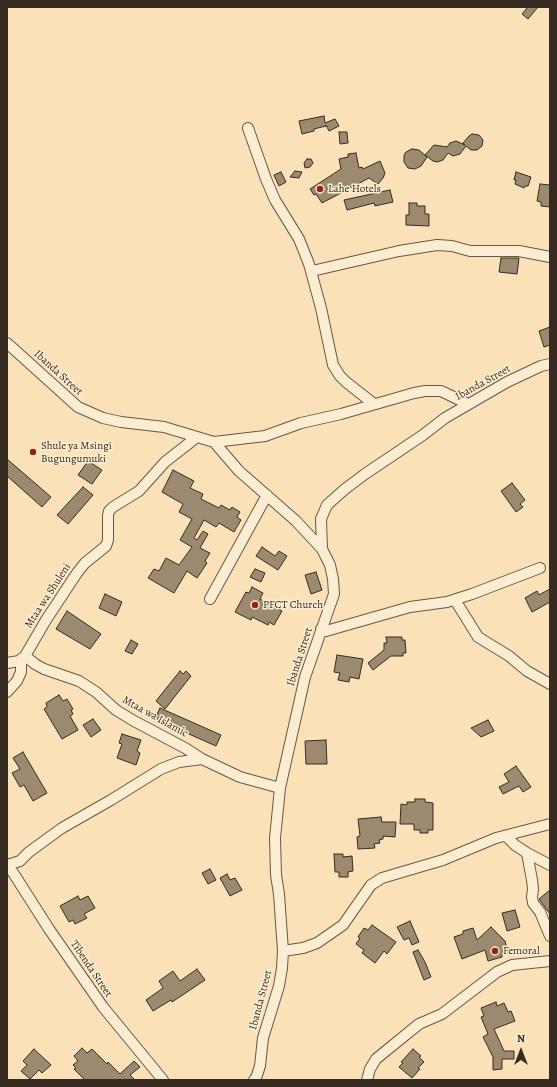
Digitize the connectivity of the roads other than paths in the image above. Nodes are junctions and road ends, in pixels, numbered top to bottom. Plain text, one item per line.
1 (248, 128) dead end
2 (550, 257) edge
3 (312, 271) junction
4 (7, 343) edge
5 (550, 364) edge
6 (374, 404) junction
7 (468, 404) junction
8 (197, 437) junction
9 (214, 442) junction
10 (268, 495) junction
11 (322, 549) junction
12 (540, 568) dead end
13 (210, 599) dead end
14 (455, 600) junction
15 (321, 630) junction
16 (23, 658) junction
17 (7, 663) edge
18 (550, 684) edge
19 (7, 692) edge
20 (202, 759) junction
21 (280, 788) junction
22 (550, 824) edge
23 (506, 836) junction
24 (527, 853) junction
25 (550, 864) edge
26 (7, 865) edge
27 (550, 936) edge
28 (283, 951) junction
29 (550, 960) edge
30 (257, 1079) edge
31 (163, 1080) edge
32 (367, 1080) edge

1 - 3 street
2 - 3 street
3 - 6 street
4 - 8 street, Ibanda Street
5 - 7 street, Ibanda Street
6 - 7 street
6 - 9 street
7 - 11 street, Ibanda Street
8 - 9 street, Ibanda Street
8 - 16 street, Mtaa wa Shuleni
9 - 10 street
10 - 11 street
10 - 13 street
11 - 15 street, Ibanda Street
12 - 14 street
14 - 15 street
14 - 18 street
15 - 21 street, Ibanda Street
16 - 17 street
16 - 19 street
16 - 20 street, Mtaa wa Islamic
20 - 21 street, Mtaa wa Islamic
20 - 26 street
21 - 28 street, Ibanda Street
22 - 23 street
23 - 24 street
23 - 28 street
24 - 25 street
24 - 27 street
26 - 31 street, Tibenda Street
28 - 30 street, Ibanda Street
29 - 32 street

